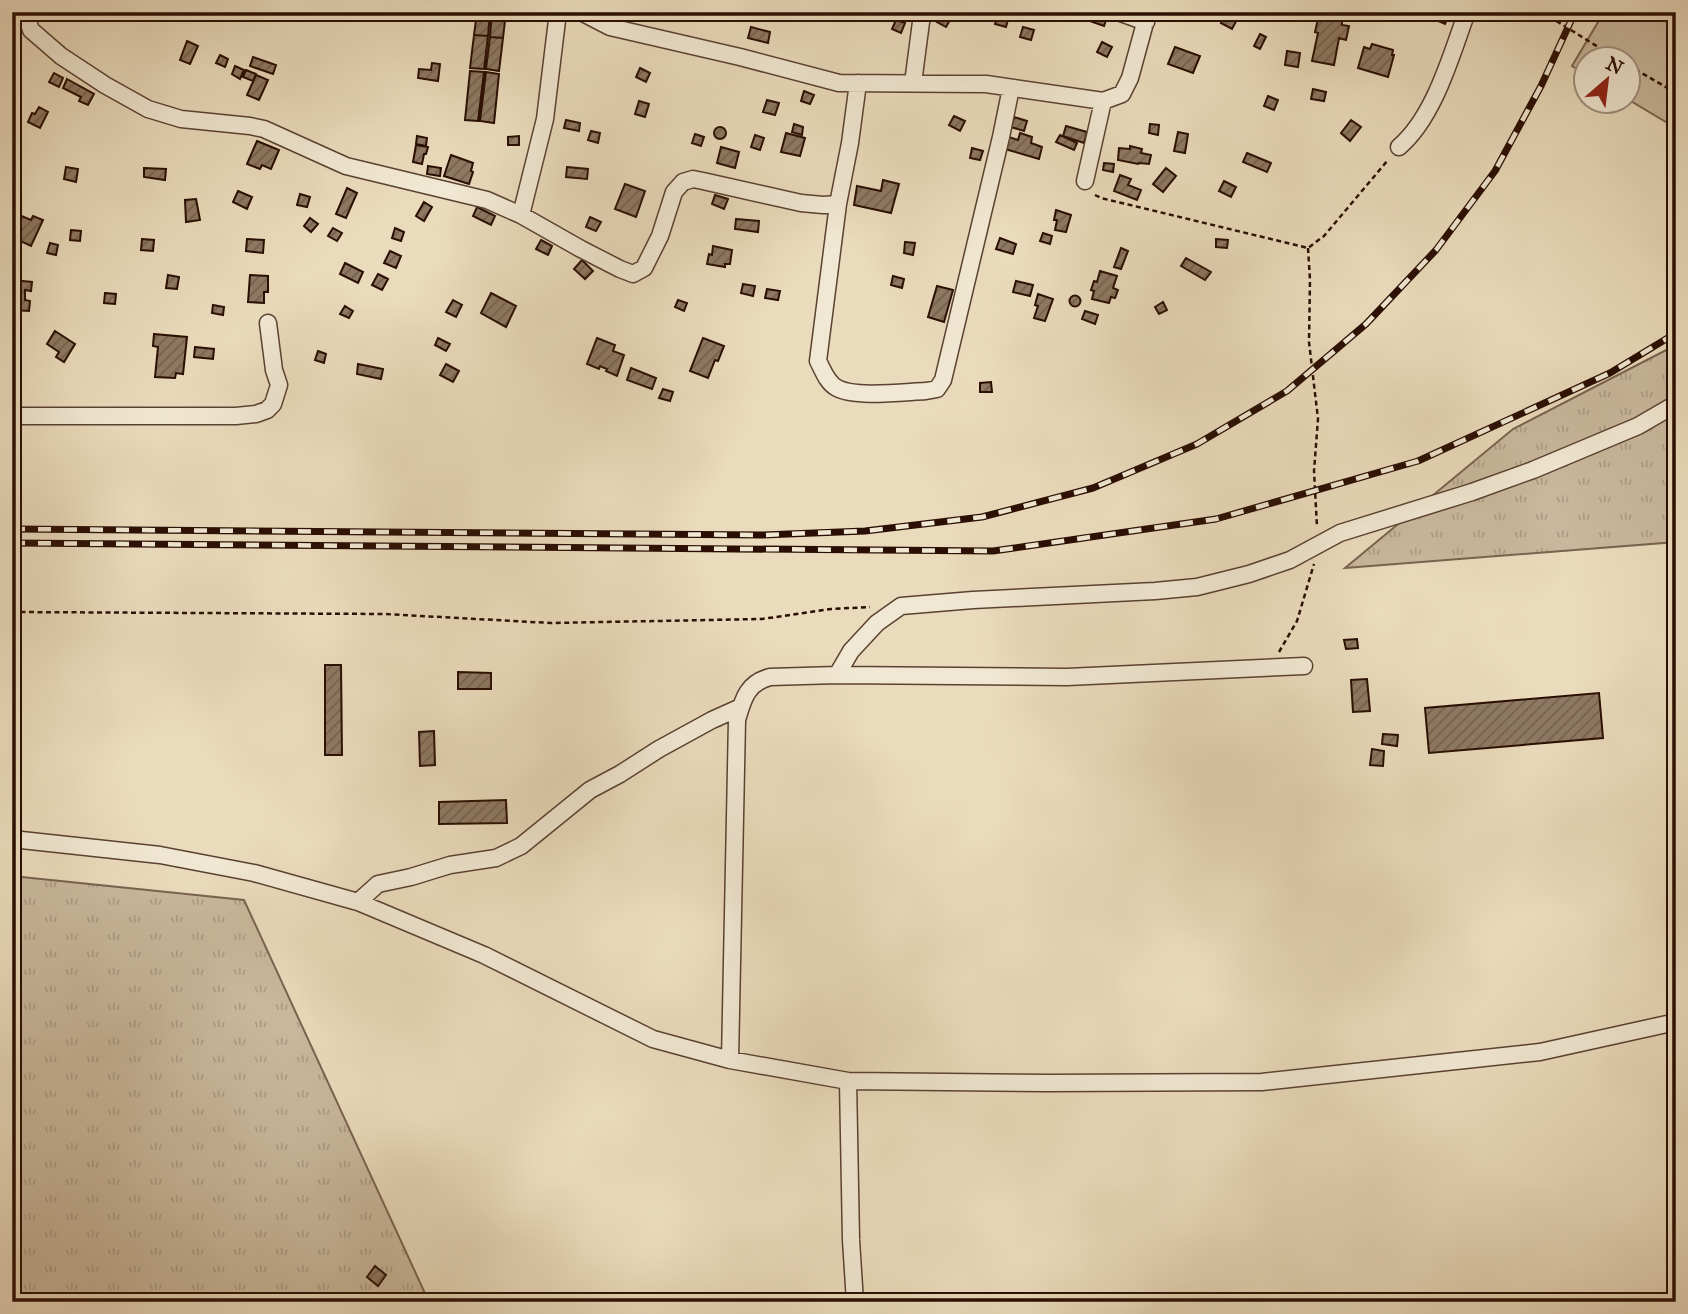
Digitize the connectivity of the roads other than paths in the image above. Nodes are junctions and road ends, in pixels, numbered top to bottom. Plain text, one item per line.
1 (29, 12) edge
2 (79, 12) edge
3 (86, 12) edge
4 (558, 12) edge
5 (581, 12) edge
6 (924, 12) edge
7 (1118, 12) edge
8 (1467, 12) edge
9 (1147, 17) edge
10 (858, 83) junction
11 (913, 83) junction
12 (1011, 88) junction
13 (1103, 101) junction
14 (1399, 146) road end
15 (1085, 181) road end
16 (838, 204) junction
17 (521, 215) junction
18 (268, 323) dead end
19 (1676, 404) edge
20 (12, 416) edge
21 (1304, 666) dead end
22 (837, 675) junction
23 (741, 707) junction
24 (12, 839) edge
25 (358, 902) junction
26 (1676, 1022) edge
27 (730, 1060) junction
28 (848, 1081) junction
29 (855, 1302) edge

1 - 17 street
2 - 3 street
4 - 17 street
5 - 10 street
6 - 11 street
7 - 9 street
8 - 14 street
9 - 13 street
10 - 11 street
10 - 16 street
11 - 12 street
12 - 13 street
12 - 16 street
13 - 15 street
16 - 17 street
18 - 20 street
19 - 22 street
21 - 22 street
22 - 23 street
23 - 25 street
23 - 27 street
24 - 25 street
25 - 27 street
26 - 28 street
27 - 28 street
28 - 29 street

